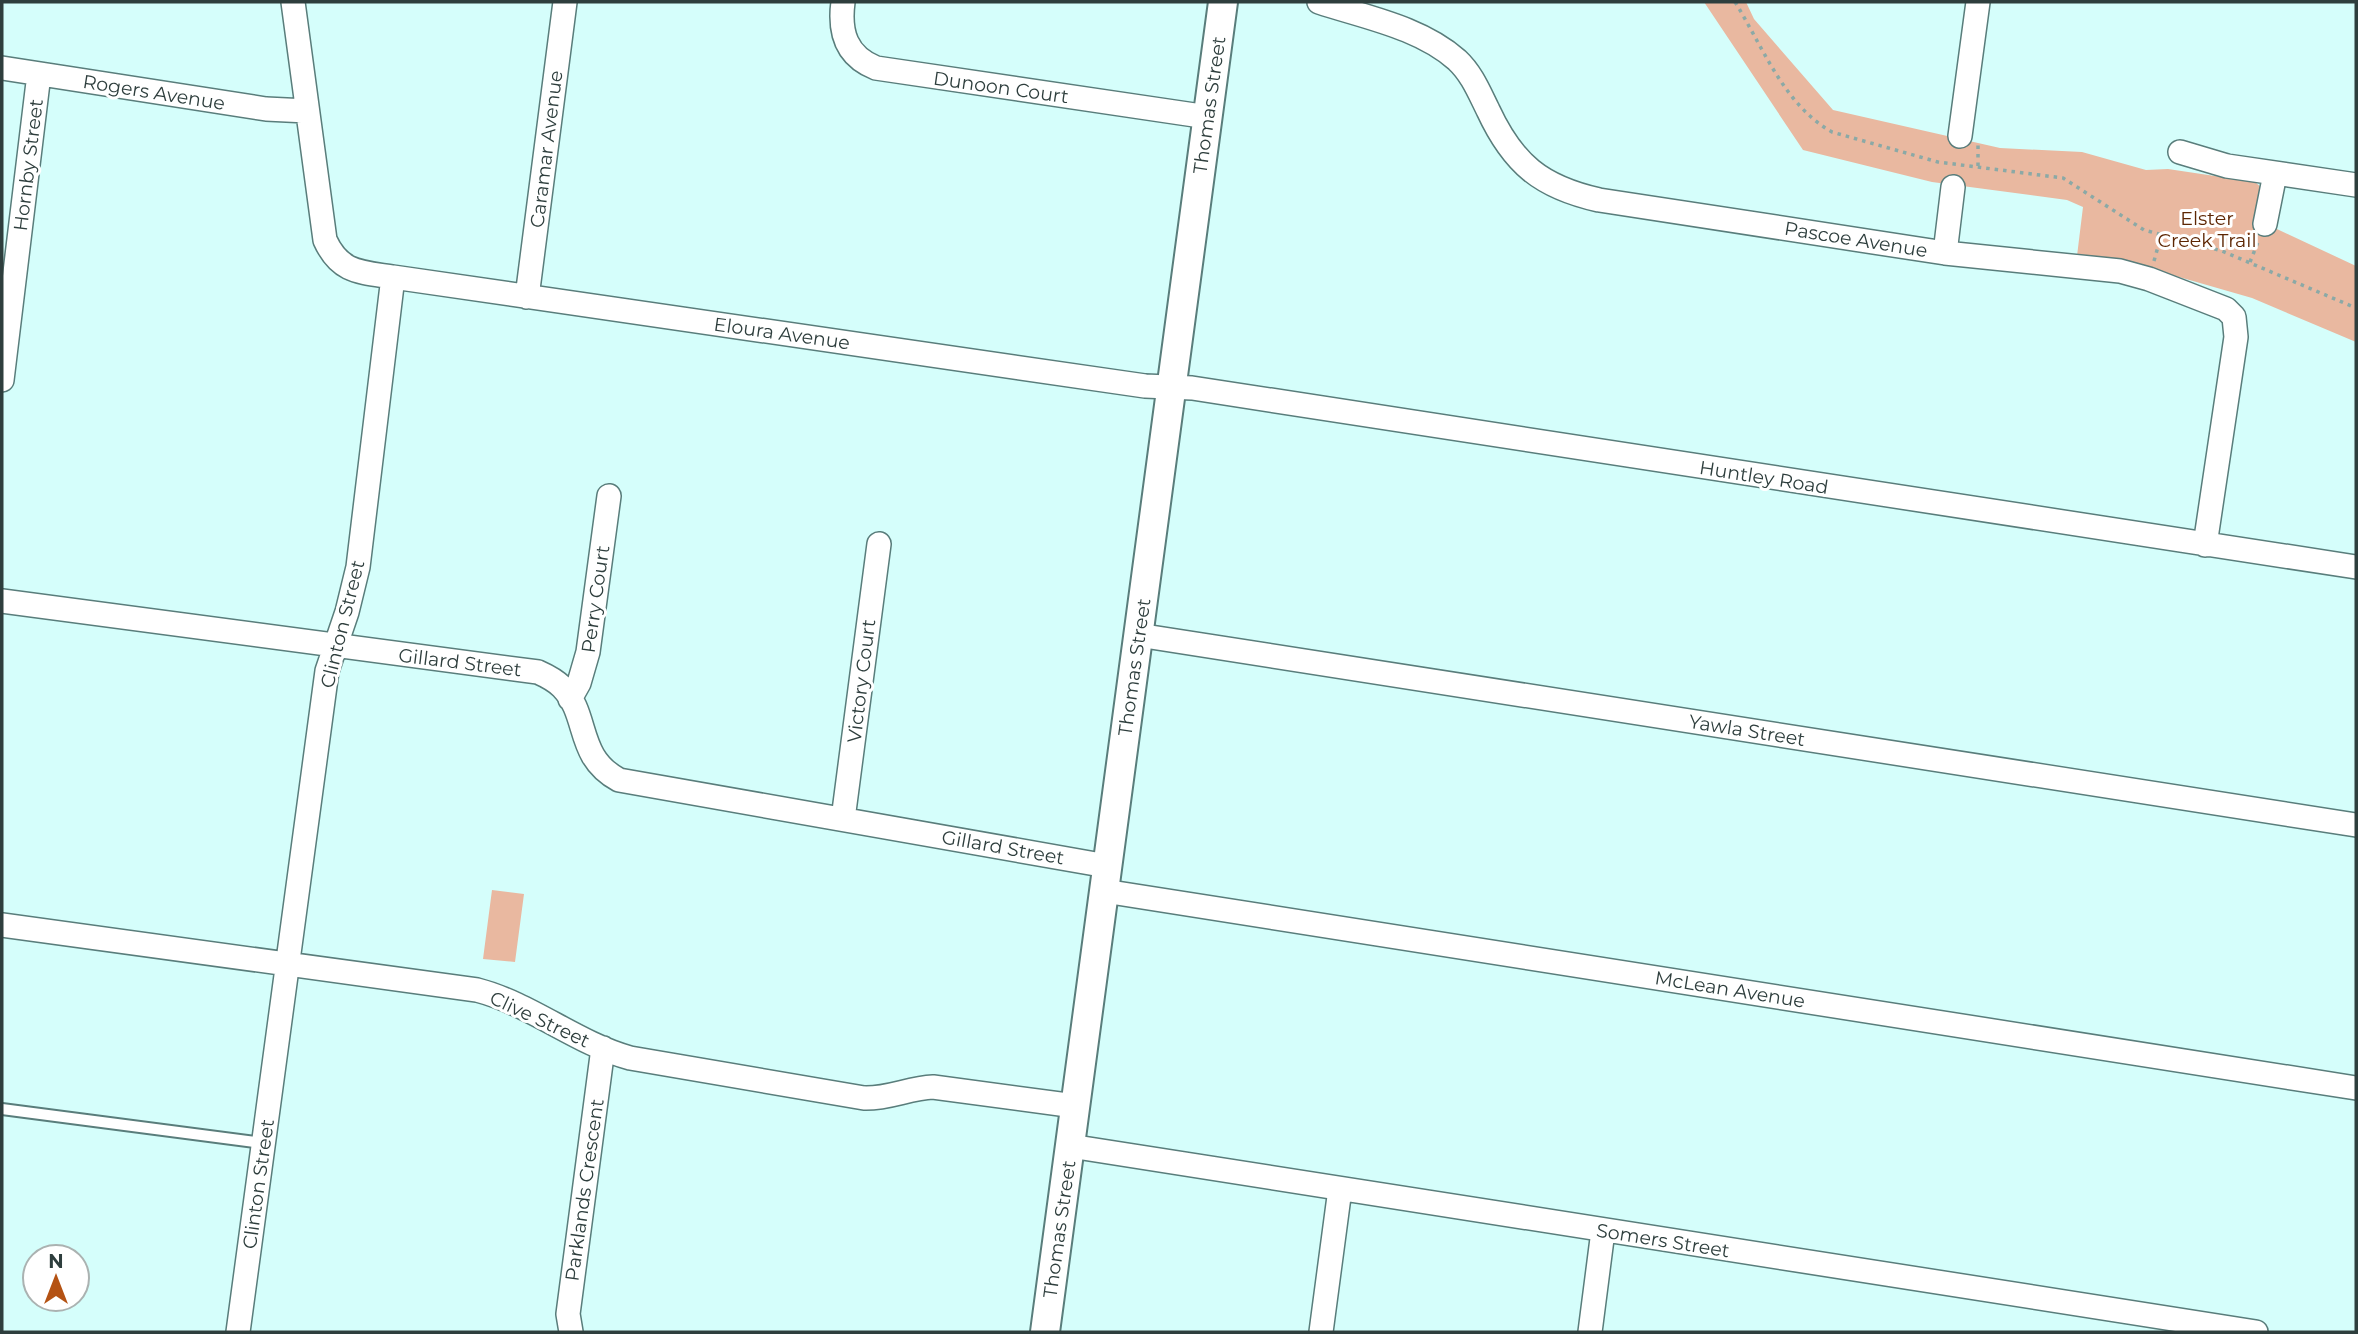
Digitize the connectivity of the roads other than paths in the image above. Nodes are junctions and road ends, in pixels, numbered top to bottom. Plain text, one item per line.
1 (293, 2) edge
2 (565, 2) edge
3 (843, 2) edge
4 (1223, 2) edge
5 (1318, 2) edge
6 (1978, 2) edge
7 (2, 68) edge
8 (39, 74) junction
9 (307, 111) junction
10 (1208, 117) junction
11 (1960, 136) dead end
12 (2180, 152) dead end
13 (2275, 174) junction
14 (2356, 185) edge
15 (1953, 187) dead end
16 (2265, 224) dead end
17 (1945, 253) junction
18 (393, 277) junction
19 (527, 297) junction
20 (2, 380) edge
21 (1171, 387) junction
22 (610, 496) dead end
23 (879, 544) dead end
24 (2206, 545) junction
25 (2356, 568) edge
26 (2, 601) edge
27 (1138, 635) junction
28 (336, 646) junction
29 (570, 699) junction
30 (843, 819) junction
31 (2356, 825) edge
32 (1106, 878) junction
33 (2, 925) edge
34 (287, 964) junction
35 (603, 1048) junction
36 (2356, 1088) edge
37 (1075, 1107) junction
38 (2, 1109) edge
39 (263, 1143) junction
40 (1070, 1146) junction
41 (1340, 1189) junction
42 (1603, 1231) junction
43 (238, 1332) edge
44 (571, 1332) edge
45 (1045, 1332) edge
46 (1321, 1332) edge
47 (1590, 1332) edge
48 (2256, 1332) edge

1 - 9 street
2 - 19 street, Caramar Avenue
3 - 10 street, Dunoon Court
4 - 10 street, Thomas Street
5 - 17 street, Pascoe Avenue
6 - 11 street
7 - 8 street, Rogers Avenue
8 - 9 street, Rogers Avenue
8 - 20 street, Hornby Street
9 - 18 street
10 - 21 street, Thomas Street
12 - 13 street
13 - 14 street
13 - 16 street
15 - 17 street
17 - 24 street, Pascoe Avenue
18 - 19 street, Eloura Avenue
18 - 28 street, Clinton Street
19 - 21 street, Eloura Avenue
21 - 24 street, Huntley Road
21 - 27 street, Thomas Street
22 - 29 street, Perry Court
23 - 30 street, Victory Court
24 - 25 street, Huntley Road
26 - 28 street, Gillard Street
27 - 31 street, Yawla Street
27 - 32 street, Thomas Street
28 - 29 street, Gillard Street
28 - 34 street, Clinton Street
29 - 30 street, Gillard Street
30 - 32 street, Gillard Street
32 - 36 street, McLean Avenue
32 - 37 street, Thomas Street
33 - 34 street, Clive Street
34 - 35 street, Clive Street
34 - 39 street, Clinton Street
35 - 37 street, Clive Street
35 - 44 street, Parklands Crescent
37 - 40 street, Thomas Street
38 - 39 lane
39 - 43 street, Clinton Street
40 - 41 street, Somers Street
40 - 45 street, Thomas Street
41 - 42 street, Somers Street
41 - 46 street
42 - 47 street
42 - 48 street, Somers Street

